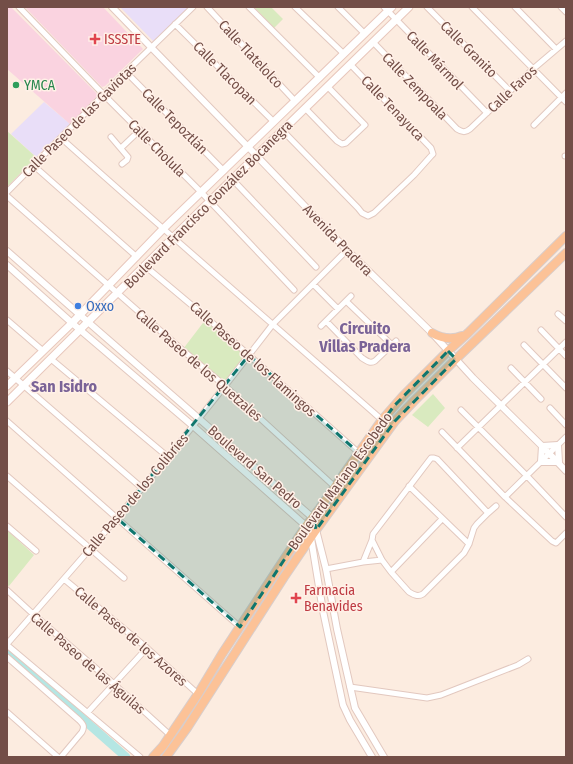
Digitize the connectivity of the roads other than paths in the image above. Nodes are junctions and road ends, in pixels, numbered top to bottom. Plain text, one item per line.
1 (19, 7) edge
2 (112, 7) edge
3 (193, 7) edge
4 (207, 7) edge
5 (249, 7) edge
6 (295, 7) edge
7 (338, 7) edge
8 (409, 7) edge
9 (427, 7) edge
10 (472, 7) edge
11 (515, 7) edge
12 (562, 7) edge
13 (388, 8) edge
14 (566, 12) edge
15 (397, 20) junction
16 (175, 24) junction
17 (365, 34) junction
18 (566, 41) edge
19 (374, 42) junction
20 (151, 48) junction
21 (556, 48) junction
22 (344, 54) junction
23 (350, 64) junction
24 (533, 69) junction
25 (126, 72) junction
26 (320, 78) junction
27 (327, 86) junction
28 (510, 91) junction
29 (566, 93) edge
30 (104, 95) junction
31 (561, 97) junction
32 (295, 101) junction
33 (566, 102) edge
34 (305, 108) junction
35 (487, 112) junction
36 (274, 122) junction
37 (534, 125) dead end
38 (457, 129) joint
39 (140, 130) junction
40 (282, 130) junction
41 (111, 137) dead end
42 (61, 138) junction
43 (249, 147) junction
44 (121, 148) junction
45 (257, 155) junction
46 (122, 164) dead end
47 (33, 166) junction
48 (224, 171) junction
49 (232, 179) junction
50 (7, 192) edge
51 (202, 192) junction
52 (7, 196) edge
53 (210, 201) junction
54 (163, 229) junction
55 (566, 236) edge
56 (173, 237) junction
57 (347, 250) junction
58 (7, 251) edge
59 (566, 253) edge
60 (137, 257) junction
61 (7, 265) edge
62 (145, 266) junction
63 (316, 267) dead end
64 (313, 284) junction
65 (109, 286) junction
66 (294, 290) dead end
67 (117, 293) junction
68 (350, 296) dead end
69 (346, 301) junction
70 (338, 309) junction
71 (558, 314) dead end
72 (80, 315) junction
73 (7, 320) edge
74 (326, 321) junction
75 (566, 321) edge
76 (88, 322) junction
77 (72, 323) junction
78 (274, 324) junction
79 (321, 326) dead end
80 (80, 330) junction
81 (541, 330) dead end
82 (468, 333) junction
83 (432, 334) junction
84 (566, 342) edge
85 (524, 344) dead end
86 (559, 349) junction
87 (43, 351) junction
88 (448, 351) junction
89 (249, 355) junction
90 (566, 356) edge
91 (51, 359) junction
92 (456, 359) junction
93 (543, 364) junction
94 (511, 368) dead end
95 (7, 371) edge
96 (15, 378) junction
97 (525, 382) junction
98 (24, 385) junction
99 (7, 386) edge
100 (225, 386) junction
101 (566, 388) edge
102 (541, 399) dead end
103 (7, 402) edge
104 (501, 405) junction
105 (550, 408) dead end
106 (461, 410) dead end
107 (199, 418) junction
108 (382, 420) junction
109 (7, 421) edge
110 (566, 425) edge
111 (193, 426) junction
112 (478, 428) junction
113 (442, 432) dead end
114 (566, 437) edge
115 (542, 446) junction
116 (558, 446) junction
117 (457, 448) junction
118 (359, 453) junction
119 (550, 454) junction
120 (168, 457) junction
121 (542, 462) junction
122 (559, 462) junction
123 (566, 471) edge
124 (7, 476) edge
125 (527, 476) junction
126 (409, 486) junction
127 (336, 487) junction
128 (142, 488) junction
129 (506, 497) junction
130 (496, 506) dead end
131 (488, 513) junction
132 (566, 517) edge
133 (117, 518) junction
134 (313, 518) junction
135 (442, 518) junction
136 (7, 526) edge
137 (306, 526) junction
138 (316, 530) junction
139 (566, 533) edge
140 (311, 538) junction
141 (372, 540) junction
142 (469, 544) junction
143 (90, 549) junction
144 (36, 551) dead end
145 (382, 560) junction
146 (363, 562) junction
147 (326, 569) junction
148 (391, 572) junction
149 (124, 578) dead end
150 (64, 579) junction
151 (7, 590) edge
152 (33, 614) junction
153 (240, 627) junction
154 (7, 644) edge
155 (146, 648) junction
156 (7, 657) edge
157 (528, 659) dead end
158 (114, 684) junction
159 (350, 687) junction
160 (198, 694) junction
161 (355, 708) junction
162 (346, 711) junction
163 (7, 712) edge
164 (88, 712) junction
165 (170, 735) junction
166 (59, 757) edge
167 (140, 757) edge
168 (153, 757) edge
169 (166, 757) edge
170 (372, 757) edge
171 (384, 757) edge

1 - 30 street, Calle Cholula
2 - 20 street, Avenida Pradera
3 - 16 street, Calle Paseo de las Gaviotas
4 - 32 street, Calle Tlatelolco
5 - 26 street
6 - 22 street
7 - 17 street
8 - 15 main road, Boulevard Francisco González Bocanegra
9 - 28 street, Calle Granito
10 - 24 street
11 - 21 street
12 - 14 street
13 - 15 street, Calle Mármol
13 - 17 main road, Boulevard Francisco González Bocanegra
15 - 19 main road, Boulevard Francisco González Bocanegra
15 - 35 street, Calle Mármol
16 - 20 street, Calle Paseo de las Gaviotas
16 - 36 street, Calle Tlacopan
17 - 22 main road, Boulevard Francisco González Bocanegra
18 - 21 street, Calle Faros
19 - 23 main road, Boulevard Francisco González Bocanegra
19 - 38 street, Calle Zempoala
20 - 25 street, Calle Paseo de las Gaviotas
20 - 43 street, Avenida Pradera
21 - 24 street, Calle Faros
22 - 26 main road, Boulevard Francisco González Bocanegra
23 - 27 main road, Boulevard Francisco González Bocanegra
23 - 40 street, Calle Tenayuca
24 - 28 street, Calle Faros
24 - 31 street
25 - 30 street, Calle Paseo de las Gaviotas
25 - 48 street, Calle Tepoztlán
26 - 32 main road, Boulevard Francisco González Bocanegra
27 - 34 main road, Boulevard Francisco González Bocanegra
27 - 34 street
28 - 35 street, Calle Faros
29 - 31 street
30 - 39 street, Calle Cholula
30 - 42 street, Calle Paseo de las Gaviotas
31 - 33 street
31 - 37 street
32 - 36 main road, Boulevard Francisco González Bocanegra
34 - 40 main road, Boulevard Francisco González Bocanegra
35 - 38 street, Calle Faros
36 - 43 main road, Boulevard Francisco González Bocanegra
39 - 44 street
39 - 51 street, Calle Cholula
40 - 45 main road, Boulevard Francisco González Bocanegra
41 - 44 street
42 - 47 street, Calle Paseo de las Gaviotas
42 - 54 street
43 - 45 street, Avenida Pradera
43 - 48 main road, Boulevard Francisco González Bocanegra
44 - 46 street
45 - 49 main road, Boulevard Francisco González Bocanegra
45 - 57 street, Avenida Pradera
47 - 50 street, Calle Paseo de las Gaviotas
47 - 60 street
48 - 51 main road, Boulevard Francisco González Bocanegra
49 - 53 main road, Boulevard Francisco González Bocanegra
49 - 63 street
51 - 53 street, Calle Cholula
51 - 54 main road, Boulevard Francisco González Bocanegra
52 - 65 street, Calle Paseo de los Quetzales
53 - 56 main road, Boulevard Francisco González Bocanegra
53 - 66 street, Calle Cholula
54 - 56 street
54 - 60 main road, Boulevard Francisco González Bocanegra
55 - 82 main road, Boulevard Mariano Escobedo
56 - 62 main road, Boulevard Francisco González Bocanegra
56 - 78 street
57 - 64 street
57 - 83 street, Avenida Pradera
58 - 72 street, Boulevard San Pedro
59 - 92 main road, Boulevard Mariano Escobedo
60 - 65 main road, Boulevard Francisco González Bocanegra
61 - 77 street, Boulevard San Pedro
62 - 67 main road, Boulevard Francisco González Bocanegra
62 - 89 street, Calle Paseo de los Flamingos
64 - 70 street
64 - 78 street
65 - 67 street, Calle Paseo de los Quetzales
65 - 72 main road, Boulevard Francisco González Bocanegra
67 - 76 main road, Boulevard Francisco González Bocanegra
67 - 100 street, Calle Paseo de los Quetzales
68 - 69 street
69 - 70 street
69 - 74 street
70 - 74 street
71 - 75 street
72 - 76 street, Boulevard San Pedro
72 - 77 main road, Boulevard Francisco González Bocanegra
73 - 87 street
74 - 79 street
76 - 80 main road, Boulevard Francisco González Bocanegra
76 - 107 street, Boulevard San Pedro
77 - 80 street, Boulevard San Pedro
77 - 87 main road, Boulevard Francisco González Bocanegra
78 - 89 street, Calle Paseo de los Colibríes
78 - 108 street
80 - 91 main road, Boulevard Francisco González Bocanegra
80 - 111 street, Boulevard San Pedro
81 - 86 street
82 - 83 main road
82 - 88 main road, Boulevard Mariano Escobedo
83 - 88 street, Avenida Pradera
84 - 86 street
85 - 93 street
86 - 90 street
86 - 93 street
87 - 96 main road, Boulevard Francisco González Bocanegra
88 - 92 street, Avenida Pradera
88 - 108 main road, Boulevard Mariano Escobedo
89 - 100 street, Calle Paseo de los Colibríes
89 - 118 street, Calle Paseo de los Flamingos
91 - 98 main road, Boulevard Francisco González Bocanegra
91 - 120 street
92 - 104 street, Avenida Pradera
92 - 138 main road, Boulevard Mariano Escobedo
93 - 97 street
93 - 101 street
94 - 97 street
95 - 96 street
96 - 98 street
96 - 99 main road, Boulevard Francisco González Bocanegra
97 - 102 street
97 - 104 street
98 - 103 main road, Boulevard Francisco González Bocanegra
98 - 128 street
100 - 107 street, Calle Paseo de los Colibríes
100 - 127 street, Calle Paseo de los Quetzales
104 - 112 street
104 - 115 street, Avenida Pradera
105 - 110 street
106 - 112 street
107 - 111 street, Calle Paseo de los Colibríes
107 - 134 street, Boulevard San Pedro
108 - 118 main road, Boulevard Mariano Escobedo
109 - 133 street
111 - 120 street, Calle Paseo de los Colibríes
111 - 137 street, Boulevard San Pedro
112 - 117 street
112 - 125 street
113 - 117 street
114 - 116 street
115 - 116 street
115 - 119 street, Avenida Pradera
115 - 121 street
116 - 119 street
116 - 122 street
117 - 129 street
118 - 127 main road, Boulevard Mariano Escobedo
119 - 121 street
119 - 122 street, Avenida Pradera
120 - 128 street, Calle Paseo de los Colibríes
121 - 122 street
121 - 125 street
122 - 123 street, Avenida Pradera
124 - 143 street
125 - 129 street
125 - 132 street
126 - 131 street
126 - 135 street
126 - 141 street
127 - 134 main road, Boulevard Mariano Escobedo
128 - 133 street, Calle Paseo de los Colibríes
129 - 139 street
130 - 131 street
131 - 142 street
133 - 143 street, Calle Paseo de los Colibríes
133 - 153 street
134 - 137 main road, Boulevard Mariano Escobedo
134 - 138 street, Boulevard San Pedro
135 - 142 street
135 - 148 street
136 - 144 street
137 - 140 street, Boulevard San Pedro
137 - 153 main road, Boulevard Mariano Escobedo
138 - 140 main road, Boulevard Mariano Escobedo
138 - 147 street, Boulevard San Pedro
140 - 162 street, Boulevard San Pedro
140 - 169 main road, Boulevard Mariano Escobedo
141 - 145 street
141 - 146 street
142 - 148 street
143 - 149 street
143 - 150 street, Calle Paseo de los Colibríes
145 - 146 street
145 - 148 street
146 - 147 street
147 - 159 street, Boulevard San Pedro
150 - 152 street, Calle Paseo de los Colibríes
150 - 155 street, Calle Paseo de los Azores
151 - 152 street, Calle Paseo de las Águilas
152 - 154 street, Calle Paseo de los Colibríes
152 - 158 street, Calle Paseo de las Águilas
153 - 160 main road, Boulevard Mariano Escobedo
154 - 164 street
155 - 158 street
155 - 160 street, Calle Paseo de los Azores
156 - 166 street
157 - 159 street
158 - 164 street
158 - 165 street, Calle Paseo de las Águilas
159 - 161 street, Boulevard San Pedro
160 - 165 main road, Boulevard Mariano Escobedo
161 - 162 street
161 - 171 street, Boulevard San Pedro
162 - 170 street, Boulevard San Pedro
163 - 166 street
164 - 167 street
165 - 168 main road, Boulevard Mariano Escobedo

